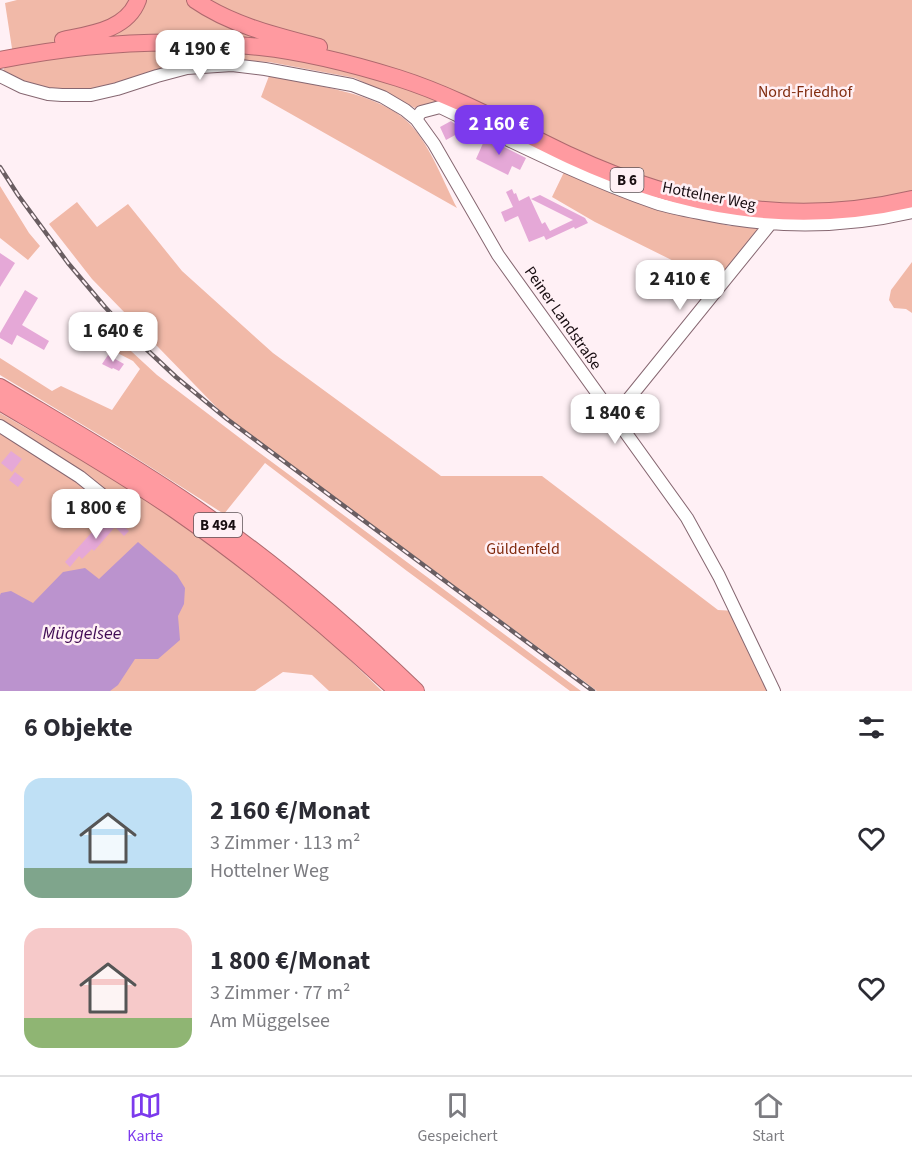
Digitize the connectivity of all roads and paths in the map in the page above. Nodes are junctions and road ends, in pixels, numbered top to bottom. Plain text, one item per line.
1 (138, 0) edge
2 (195, 0) edge
3 (63, 40) junction
4 (317, 47) junction
5 (3, 55) edge
6 (355, 61) junction
7 (0, 76) edge
8 (416, 119) junction
9 (912, 190) edge
10 (912, 199) edge
11 (912, 212) edge
12 (771, 223) junction
13 (0, 387) edge
14 (0, 402) edge
15 (614, 417) junction
16 (0, 426) edge
17 (111, 502) dead end
18 (398, 691) edge
19 (416, 691) edge
20 (774, 691) edge

1 - 3 highway
2 - 4 highway
3 - 4 highway, B 6
3 - 5 highway, B 6
4 - 6 highway, B 6
5 - 6 highway, B 6
6 - 9 highway, B 6
6 - 10 highway, B 6
7 - 8 street
8 - 12 street, Hottelner Weg
8 - 15 street, Peiner Landstraße
11 - 12 street, Hottelner Weg
12 - 15 street
13 - 19 highway, B 494
14 - 18 highway, B 494
15 - 20 street, Peiner Landstraße
16 - 17 street

